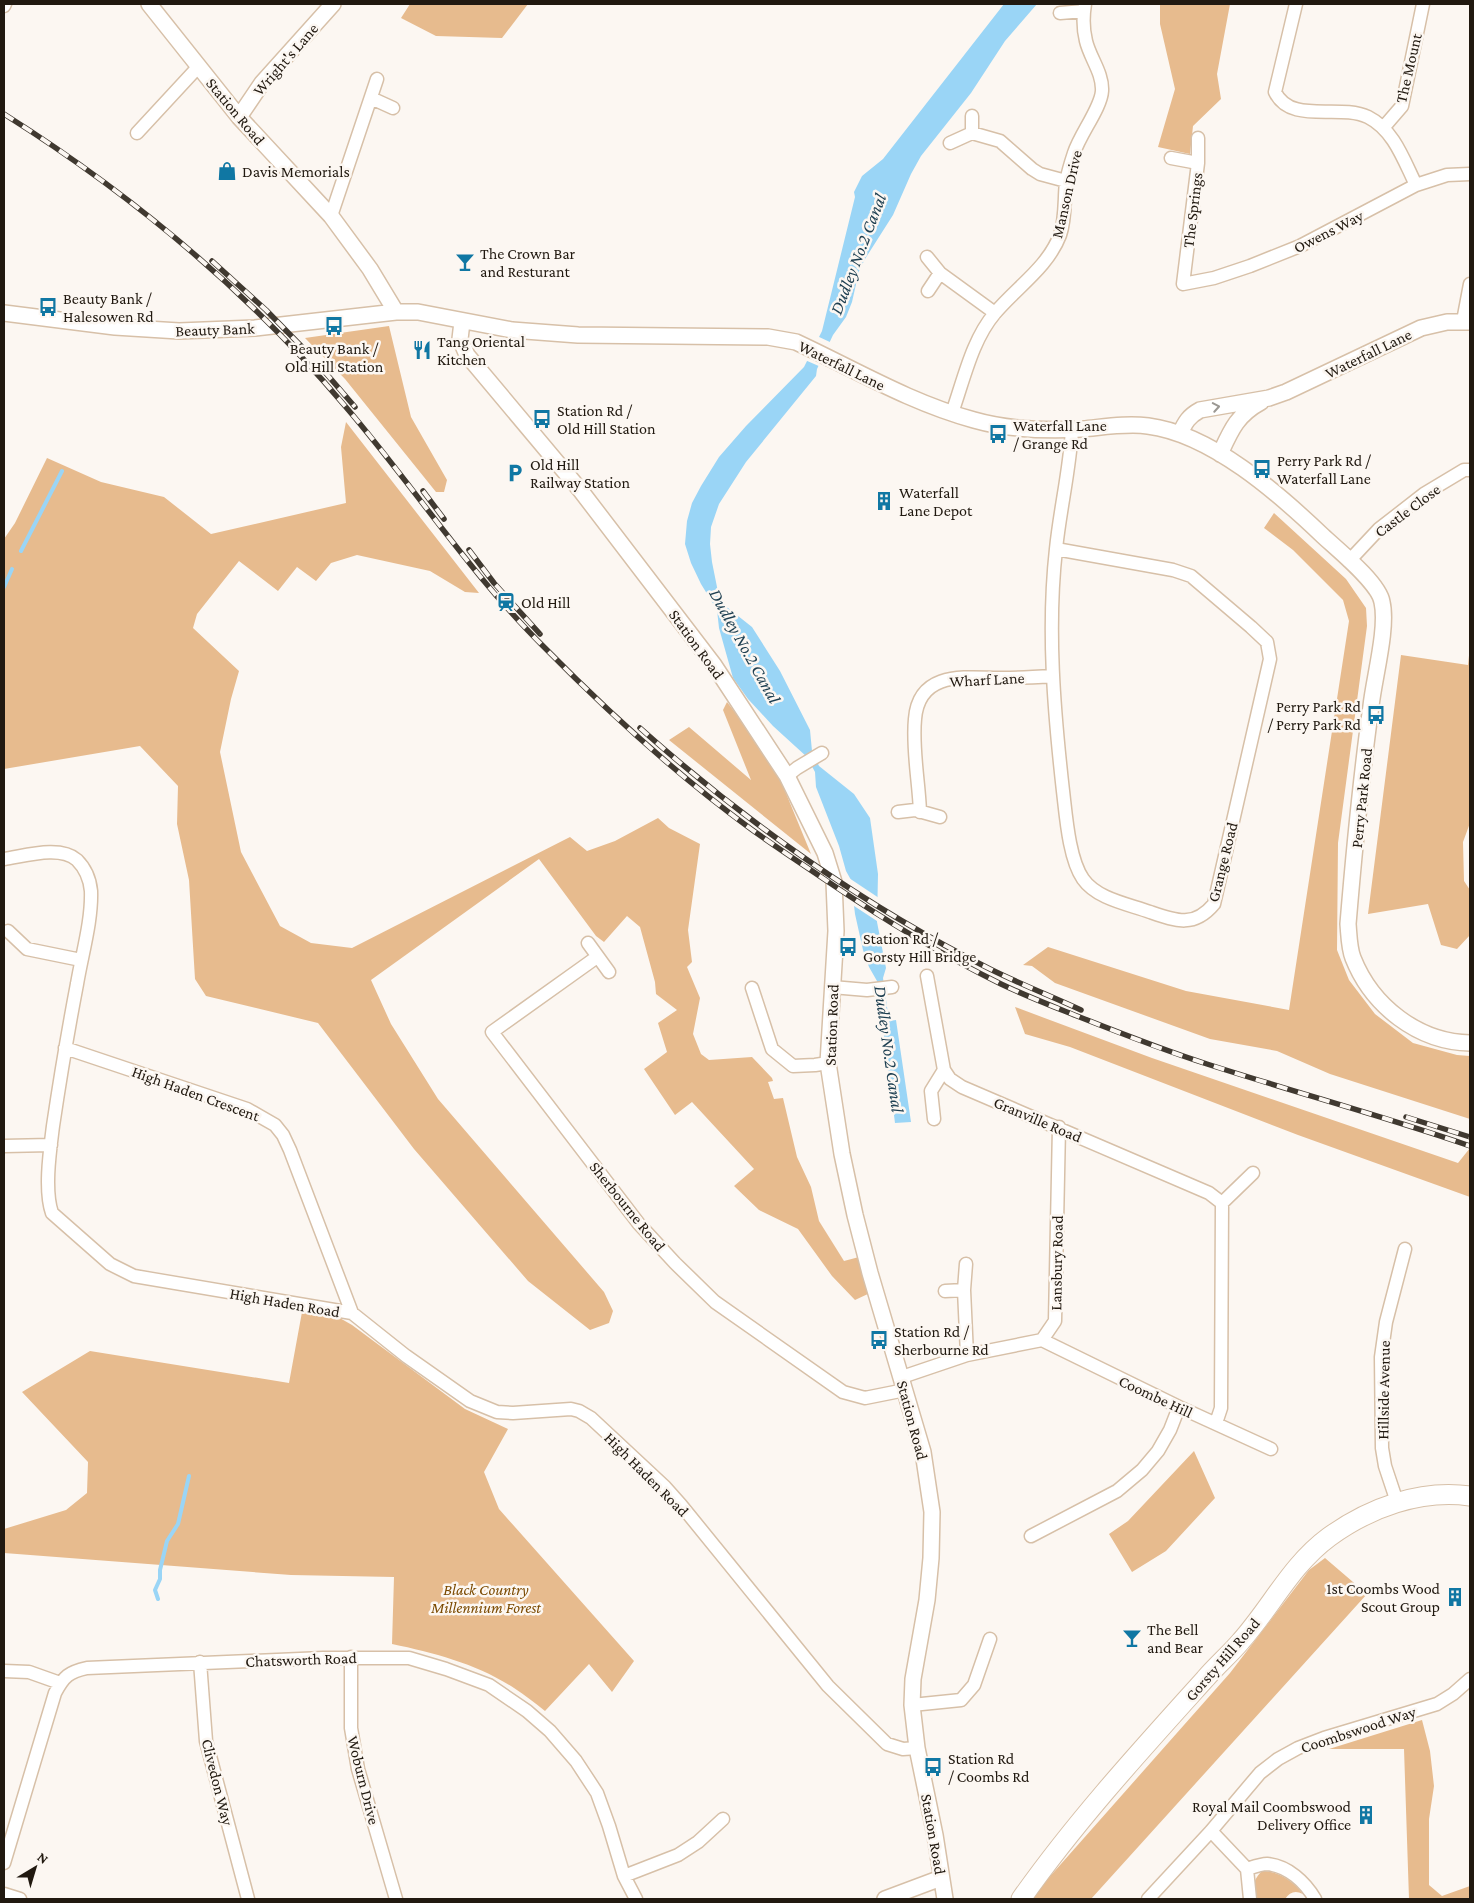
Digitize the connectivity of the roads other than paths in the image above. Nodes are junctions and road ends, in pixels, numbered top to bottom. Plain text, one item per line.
1 (149, 4) edge
2 (333, 4) edge
3 (1296, 4) edge
4 (1423, 4) edge
5 (1085, 8) edge
6 (1060, 13) dead end
7 (199, 66) junction
8 (377, 79) dead end
9 (371, 98) junction
10 (393, 108) dead end
11 (972, 116) dead end
12 (239, 117) junction
13 (1383, 128) junction
14 (137, 133) dead end
15 (972, 133) junction
16 (1198, 138) dead end
17 (950, 143) dead end
18 (1171, 158) dead end
19 (1198, 163) junction
20 (1470, 174) edge
21 (1066, 181) junction
22 (1416, 185) junction
23 (331, 216) junction
24 (927, 257) dead end
25 (940, 274) junction
26 (1184, 284) joint
27 (1470, 284) edge
28 (928, 291) dead end
29 (396, 312) junction
30 (4, 313) edge
31 (995, 313) junction
32 (1467, 321) edge
33 (462, 322) junction
34 (1269, 398) junction
35 (952, 413) junction
36 (1072, 429) junction
37 (1180, 434) junction
38 (1220, 454) junction
39 (1470, 470) edge
40 (1056, 549) junction
41 (1349, 561) junction
42 (1054, 676) junction
43 (822, 753) dead end
44 (792, 772) junction
45 (898, 812) dead end
46 (920, 812) junction
47 (940, 817) dead end
48 (4, 858) edge
49 (8, 931) dead end
50 (588, 943) dead end
51 (597, 957) junction
52 (81, 960) junction
53 (609, 972) dead end
54 (927, 976) dead end
55 (832, 987) junction
56 (892, 987) dead end
57 (752, 988) dead end
58 (1470, 1043) edge
59 (65, 1048) junction
60 (828, 1063) junction
61 (944, 1070) junction
62 (934, 1119) dead end
63 (1058, 1128) junction
64 (50, 1145) junction
65 (4, 1146) edge
66 (1253, 1173) dead end
67 (1222, 1203) junction
68 (1405, 1249) dead end
69 (966, 1264) dead end
70 (964, 1290) junction
71 (945, 1291) dead end
72 (352, 1313) junction
73 (1042, 1340) junction
74 (967, 1355) junction
75 (904, 1384) junction
76 (1179, 1407) junction
77 (1216, 1423) junction
78 (1272, 1449) dead end
79 (1470, 1496) edge
80 (1397, 1502) junction
81 (1031, 1536) dead end
82 (990, 1638) dead end
83 (351, 1657) junction
84 (200, 1662) junction
85 (4, 1671) edge
86 (1470, 1679) edge
87 (60, 1682) junction
88 (912, 1704) junction
89 (917, 1748) junction
90 (723, 1819) dead end
91 (9, 1830) edge
92 (1211, 1831) junction
93 (4, 1863) edge
94 (1247, 1868) junction
95 (624, 1876) junction
96 (947, 1892) edge
97 (4, 1894) edge
98 (20, 1899) edge
99 (248, 1899) edge
100 (396, 1899) edge
101 (636, 1899) edge
102 (885, 1899) edge
103 (1021, 1899) edge
104 (1148, 1899) edge
105 (1250, 1899) edge
106 (1315, 1899) edge

1 - 7 street, Station Road
2 - 12 street, Wright's Lane
3 - 13 street
4 - 13 street, The Mount
5 - 6 street, Manson Drive
5 - 21 street, Manson Drive
7 - 12 street, Station Road
7 - 14 street
8 - 9 street
9 - 10 street
9 - 23 street
11 - 15 street
12 - 23 street, Station Road
13 - 22 street
15 - 17 street
15 - 21 street
16 - 19 street
18 - 19 street, The Springs
19 - 26 street, The Springs
20 - 22 street, Owens Way
21 - 31 street, Manson Drive
22 - 26 street, Owens Way
23 - 29 street, Station Road
24 - 25 street
25 - 28 street
25 - 31 street
27 - 32 street
29 - 30 street, Beauty Bank
29 - 33 street, Waterfall Lane
31 - 35 street, Manson Drive
32 - 34 street, Waterfall Lane
33 - 35 street, Waterfall Lane
33 - 44 street, Station Road
37 -> 34 street, Waterfall Lane
34 - 38 street, Waterfall Lane
35 - 36 street, Waterfall Lane
36 - 37 street, Waterfall Lane
36 - 40 street, Grange Road
37 - 38 street, Perry Park Road
38 - 41 street, Perry Park Road
39 - 41 street, Castle Close
40 - 42 street, Grange Road
40 - 42 street, Grange Road
41 - 58 street, Perry Park Road
42 - 46 street, Wharf Lane
43 - 44 street
44 - 55 street, Station Road
45 - 46 street
46 - 47 street
48 - 52 street, High Haden Road
49 - 52 street
50 - 51 street
51 - 53 street
51 - 75 street, Sherbourne Road
52 - 59 street, High Haden Road
54 - 61 street
55 - 56 street
55 - 60 street, Station Road
57 - 60 street
59 - 64 street, High Haden Road
59 - 72 street, High Haden Crescent
60 - 75 street, Station Road
61 - 62 street
61 - 63 street, Granville Road
63 - 67 street, Granville Road
63 - 73 street, Lansbury Road
64 - 65 street
64 - 72 street, High Haden Road
66 - 67 street
67 - 77 street
68 - 80 street, Hillside Avenue
69 - 70 street
70 - 71 street
70 - 74 street
72 - 89 street, High Haden Road
73 - 74 street
73 - 76 street, Coombe Hill
74 - 75 street
75 - 88 street, Station Road
76 - 77 street, Coombe Hill
76 - 81 street
77 - 78 street, Coombe Hill
79 - 80 main road, Gorsty Hill Road
80 - 103 main road, Gorsty Hill Road
82 - 88 street
83 - 84 street, Chatsworth Road
83 - 95 street, Chatsworth Road
83 - 100 street, Woburn Drive
84 - 87 street, Chatsworth Road
84 - 99 street, Clivedon Way
85 - 87 street
86 - 92 street, Coombswood Way
87 - 91 street
88 - 89 street, Station Road
89 - 96 street, Station Road
90 - 95 street
91 - 93 street
92 - 94 street
92 - 104 street, Coombswood Way
94 - 105 street
94 - 106 street
95 - 101 street, Chatsworth Road
96 - 102 street
97 - 98 street

